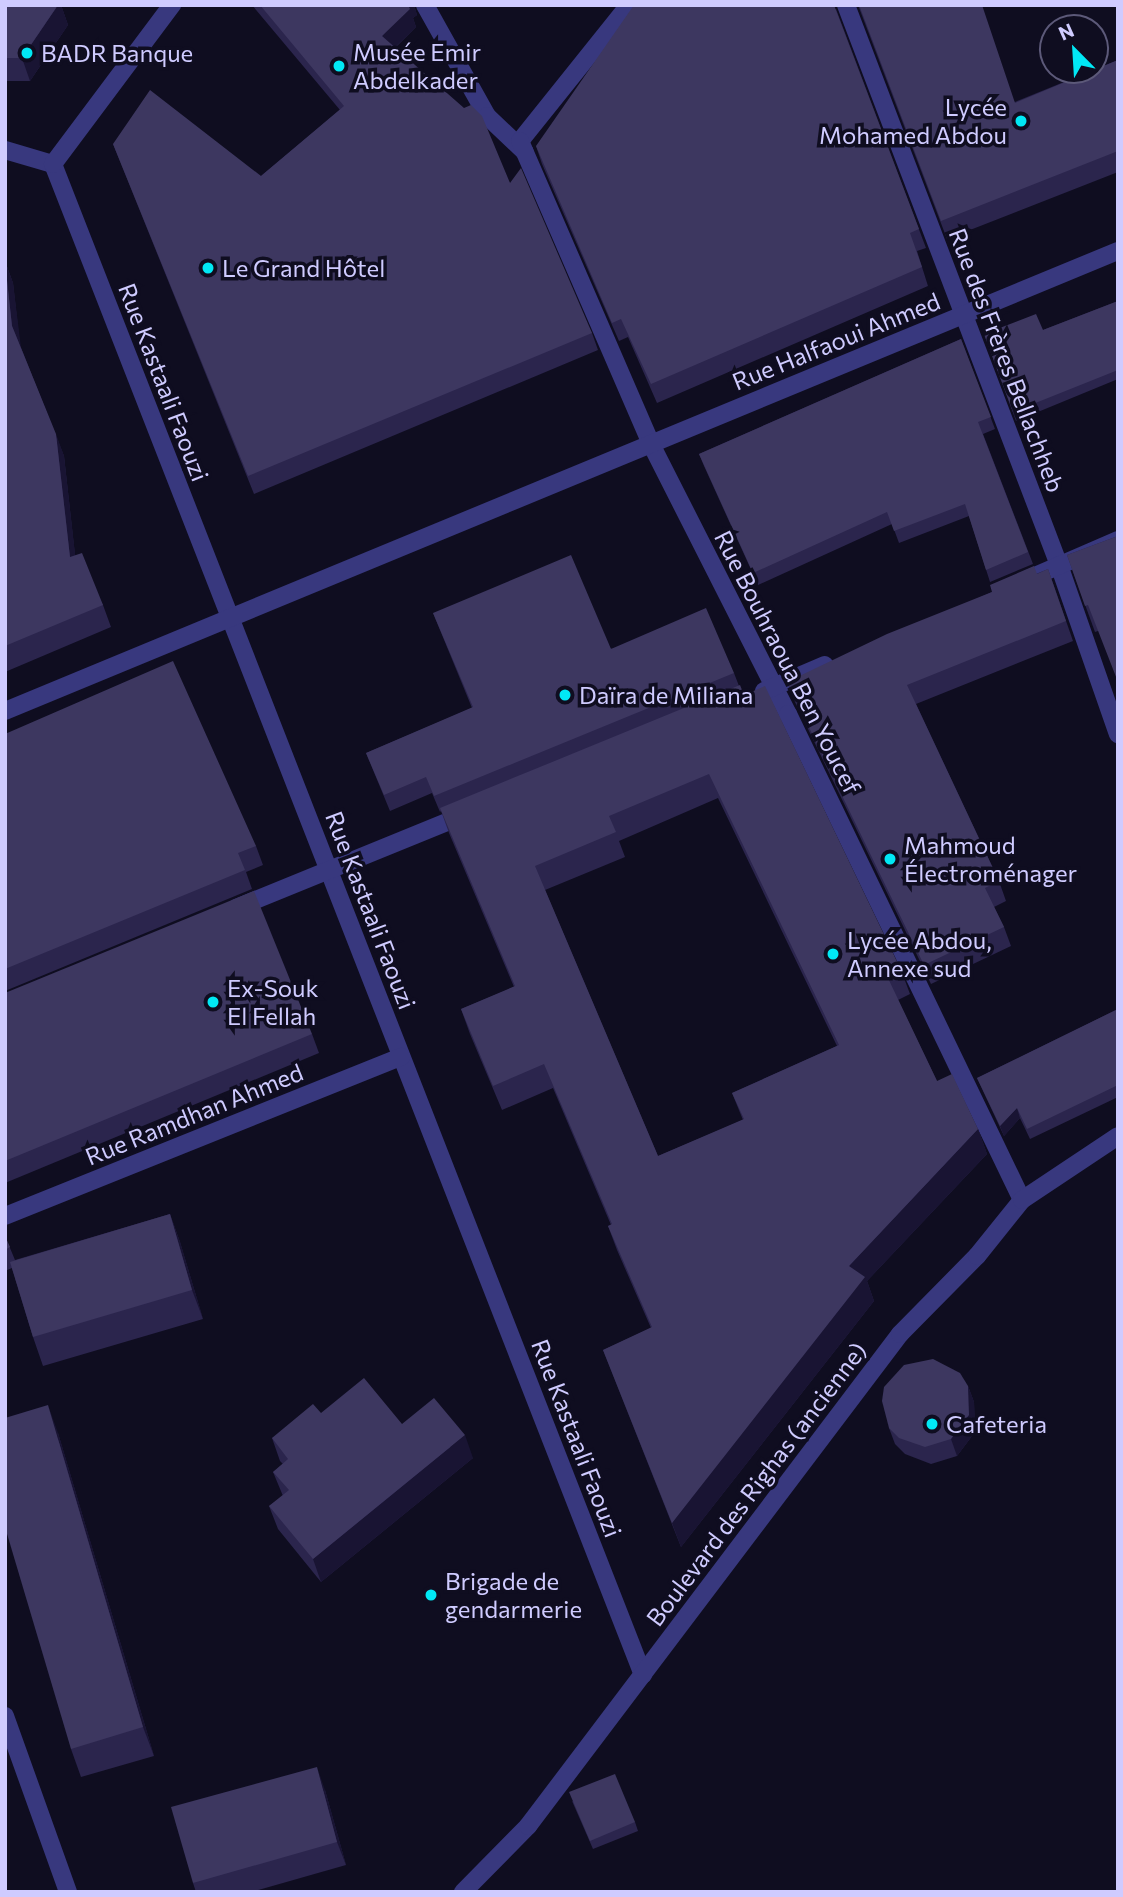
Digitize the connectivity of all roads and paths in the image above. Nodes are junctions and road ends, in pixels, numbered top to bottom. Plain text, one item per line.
1 (172, 5) edge
2 (425, 5) edge
3 (629, 5) edge
4 (846, 5) edge
5 (522, 147) junction
6 (5, 149) edge
7 (52, 164) junction
8 (1118, 251) edge
9 (964, 315) junction
10 (651, 444) junction
11 (1118, 540) edge
12 (1059, 565) junction
13 (1010, 587) edge
14 (229, 616) junction
15 (849, 655) edge
16 (775, 687) junction
17 (749, 697) edge
18 (5, 710) edge
19 (1118, 734) edge
20 (486, 806) edge
21 (329, 871) junction
22 (219, 915) edge
23 (401, 1057) junction
24 (1118, 1136) edge
25 (1022, 1199) junction
26 (5, 1216) edge
27 (643, 1675) junction
28 (5, 1716) edge
29 (68, 1892) edge
30 (463, 1892) edge

1 - 7 street
2 - 5 street
3 - 5 street
4 - 9 street, Rue des Frères Bellachheb
5 - 10 street, Rue Bouhraoua Ben Youcef
6 - 7 street
7 - 14 street, Rue Kastaali Faouzi
8 - 9 street, Rue Halfaoui Ahmed
9 - 10 street, Rue Halfaoui Ahmed
9 - 12 street, Rue des Frères Bellachheb
10 - 14 street, Rue Halfaoui Ahmed
10 - 16 street, Rue Bouhraoua Ben Youcef
11 - 12 street
12 - 13 street
12 - 19 street, Rue des Frères Bellachheb
14 - 18 street, Rue Halfaoui Ahmed
14 - 21 street, Rue Kastaali Faouzi
15 - 16 street
16 - 17 street
16 - 25 street, Rue Bouhraoua Ben Youcef
20 - 21 street
21 - 22 street
21 - 23 street, Rue Kastaali Faouzi
23 - 26 street, Rue Ramdhan Ahmed
23 - 27 street, Rue Kastaali Faouzi
24 - 25 street, Boulevard des Righas (ancienne)
25 - 27 street, Boulevard des Righas (ancienne)
27 - 30 street, Boulevard des Righas (ancienne)
28 - 29 street

